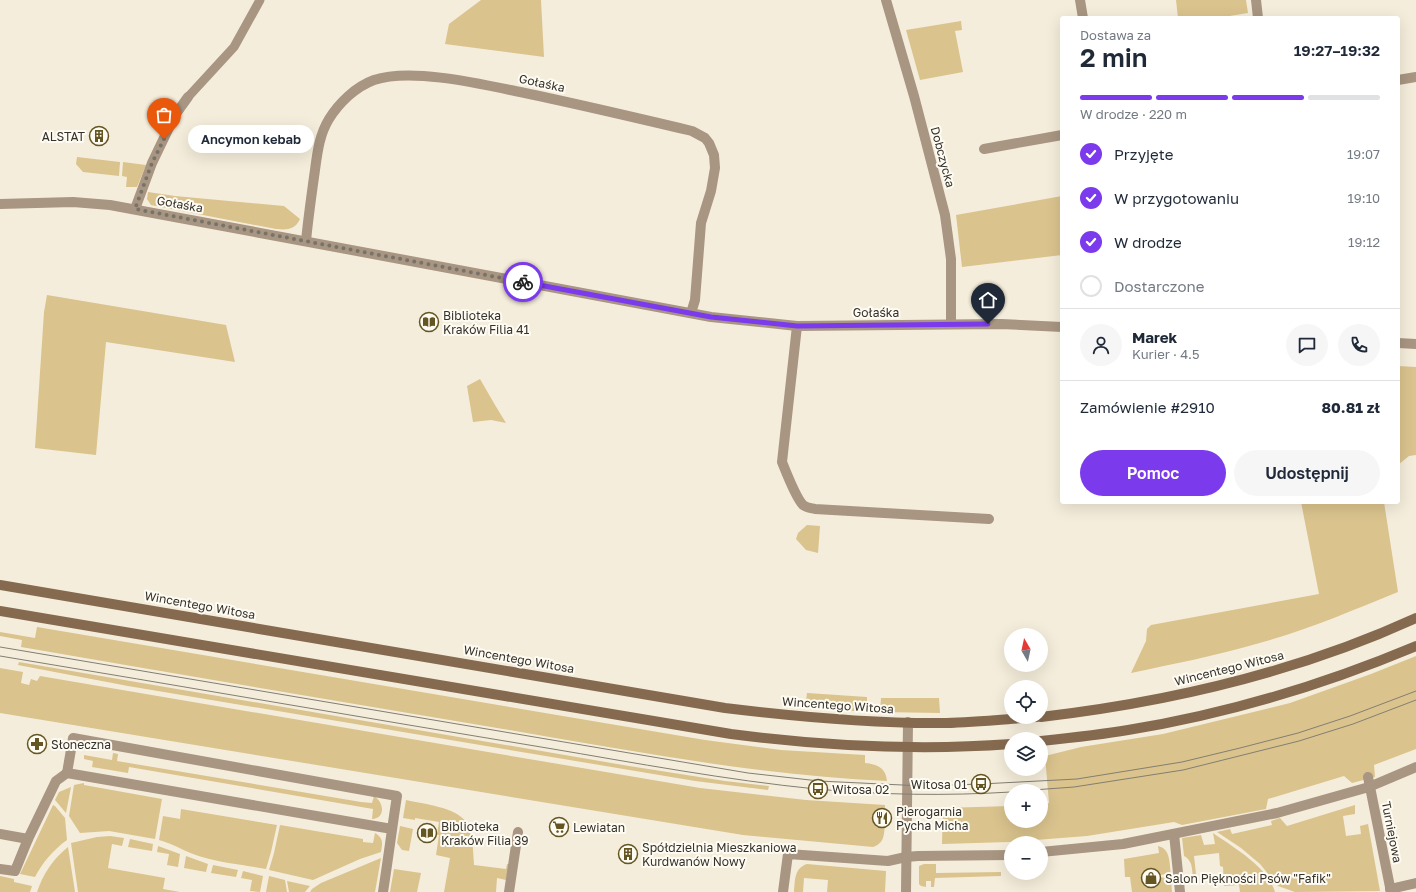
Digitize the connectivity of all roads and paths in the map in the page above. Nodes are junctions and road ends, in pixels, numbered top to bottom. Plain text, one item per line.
1 (260, 0) edge
2 (886, 0) edge
3 (1080, 0) edge
4 (1256, 0) edge
5 (1083, 16) edge
6 (1258, 16) edge
7 (1416, 77) edge
8 (1400, 80) edge
9 (188, 97) joint
10 (1060, 135) edge
11 (984, 149) dead end
12 (0, 204) edge
13 (135, 209) junction
14 (306, 241) junction
15 (691, 313) junction
16 (951, 324) junction
17 (797, 326) junction
18 (1060, 327) edge
19 (1400, 343) edge
20 (1416, 344) edge
21 (988, 519) dead end
22 (0, 585) edge
23 (0, 611) edge
24 (1416, 618) edge
25 (1416, 646) edge
26 (1048, 716) edge
27 (1004, 719) edge
28 (908, 722) junction
29 (1048, 740) edge
30 (1004, 744) edge
31 (908, 748) junction
32 (1416, 769) edge
33 (67, 773) junction
34 (1369, 782) junction
35 (392, 829) junction
36 (518, 832) dead end
37 (0, 834) edge
38 (1174, 834) junction
39 (28, 839) junction
40 (1048, 851) edge
41 (1004, 855) edge
42 (906, 857) junction
43 (0, 869) edge
44 (1416, 883) edge
45 (1390, 890) edge
46 (383, 892) edge
47 (510, 892) edge
48 (783, 892) edge
49 (906, 892) edge
50 (1180, 892) edge

1 - 9 street
2 - 16 street, Dobczycka
3 - 5 street
4 - 6 street
7 - 8 street
9 - 13 street
10 - 11 street
12 - 13 street, Gołaśka
13 - 14 street, Gołaśka
14 - 15 street, Gołaśka
14 - 15 street, Gołaśka
15 - 17 street, Gołaśka
16 - 17 street, Gołaśka
16 - 18 street, Gołaśka
17 - 21 street
19 - 20 street
22 - 28 main road, Wincentego Witosa
23 - 31 main road
24 - 26 main road, Wincentego Witosa
25 - 29 main road
27 - 28 main road, Wincentego Witosa
28 - 31 street
30 - 31 main road
31 - 42 street
32 - 34 street
33 - 35 street
33 - 35 street
33 - 39 street
34 - 38 street
34 - 45 street, Turniejowa
35 - 46 street
36 - 47 street
37 - 39 street
38 - 40 street
38 - 50 street
39 - 43 street
41 - 42 street
42 - 48 street
42 - 49 street
44 - 45 street

